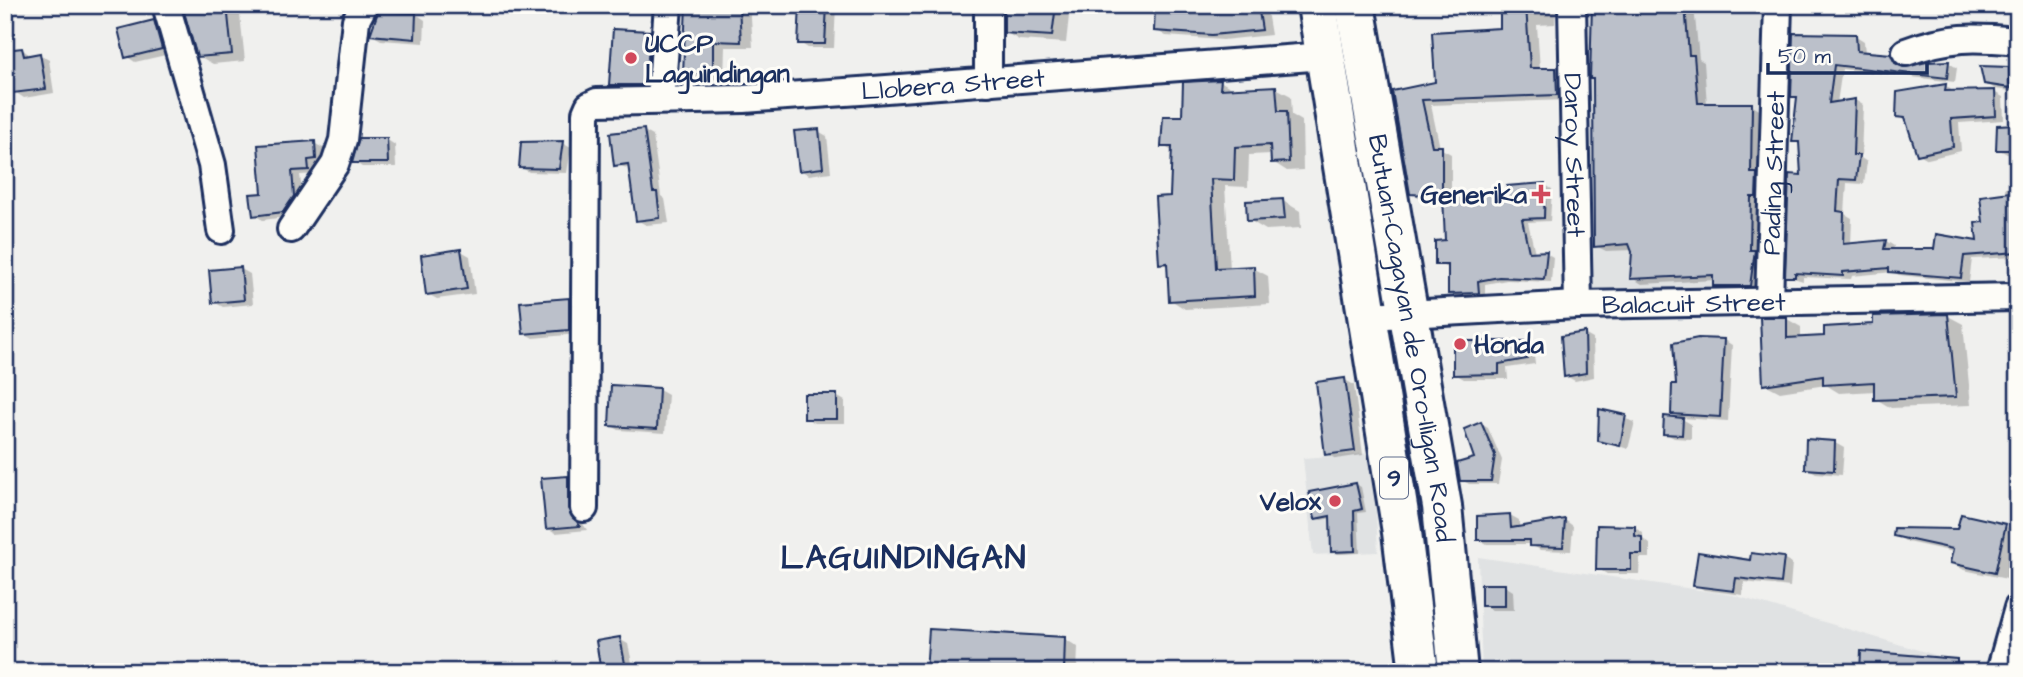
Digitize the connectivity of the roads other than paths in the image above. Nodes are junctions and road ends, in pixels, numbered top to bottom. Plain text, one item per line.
1 (166, 5) edge
2 (364, 5) edge
3 (668, 5) edge
4 (988, 5) edge
5 (1317, 5) edge
6 (1356, 5) edge
7 (1572, 5) edge
8 (1778, 5) edge
9 (2018, 41) edge
10 (1906, 52) dead end
11 (1325, 56) junction
12 (988, 82) junction
13 (661, 99) junction
14 (291, 229) dead end
15 (221, 230) dead end
16 (2018, 297) edge
17 (1769, 301) junction
18 (1578, 305) junction
19 (1408, 313) junction
20 (1368, 316) junction
21 (584, 508) dead end
22 (2018, 608) edge
23 (1419, 672) edge
24 (1458, 672) edge
25 (2000, 672) edge

1 - 15 street
2 - 14 street
3 - 13 street
4 - 12 street
5 - 11 highway, Butuan-Cagayan de Oro-Iligan Road / 9
6 - 19 highway, Butuan-Cagayan de Oro-Iligan Road / 9
7 - 18 street, Daroy Street
8 - 17 street, Pading Street
9 - 10 street
11 - 12 street, Llobera Street
11 - 20 highway, Butuan-Cagayan de Oro-Iligan Road / 9
12 - 13 street, Llobera Street
13 - 21 street, Llobera Street
16 - 17 street, Balacuit Street
17 - 18 street, Balacuit Street
18 - 19 street, Balacuit Street
19 - 20 street, Balacuit Street
19 - 24 highway, Butuan-Cagayan de Oro-Iligan Road / 9
20 - 23 highway, Butuan-Cagayan de Oro-Iligan Road / 9
22 - 25 street

